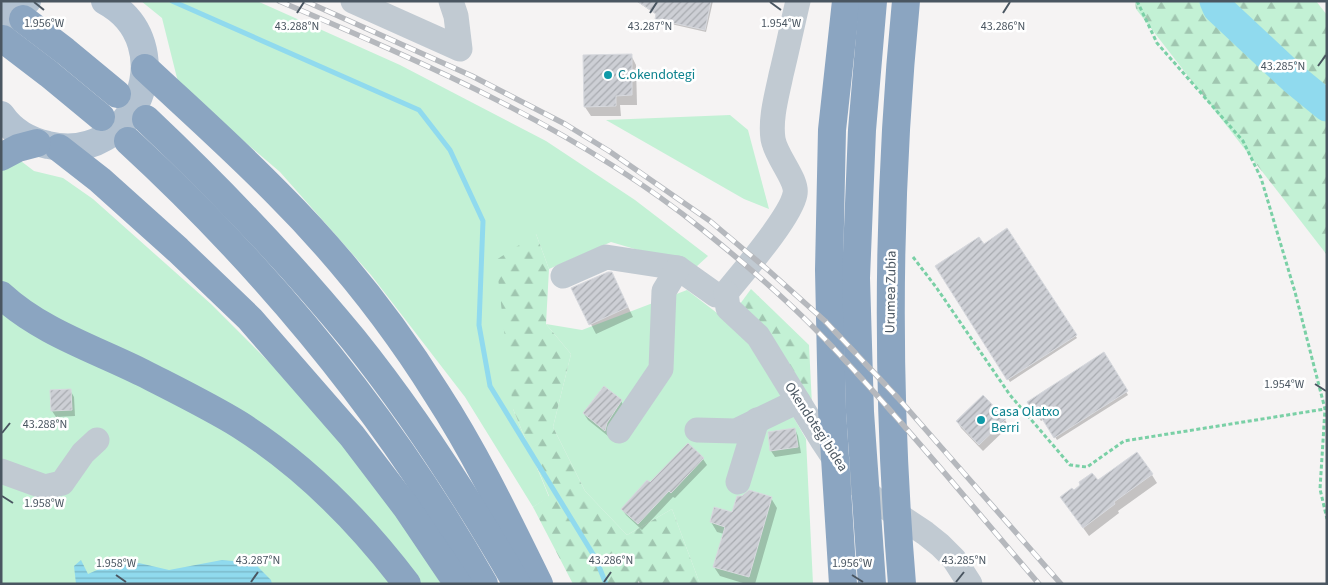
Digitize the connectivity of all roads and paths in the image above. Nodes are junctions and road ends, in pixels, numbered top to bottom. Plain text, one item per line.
1 (105, 1) edge
2 (139, 1) edge
3 (353, 1) edge
4 (451, 1) edge
5 (798, 1) edge
6 (846, 1) edge
7 (872, 1) edge
8 (906, 1) edge
9 (1137, 1) edge
10 (13, 21) edge
11 (136, 33) junction
12 (145, 68) junction
13 (117, 94) dead end
14 (1, 115) edge
15 (101, 117) dead end
16 (146, 119) dead end
17 (128, 141) dead end
18 (48, 145) junction
19 (1, 157) edge
20 (908, 250) dead end
21 (678, 268) junction
22 (563, 276) dead end
23 (726, 293) junction
24 (1, 295) edge
25 (798, 401) junction
26 (1325, 409) junction
27 (757, 420) junction
28 (697, 430) dead end
29 (618, 431) dead end
30 (97, 440) dead end
31 (1, 471) edge
32 (738, 482) dead end
33 (1327, 519) edge
34 (406, 584) edge
35 (458, 584) edge
36 (484, 584) edge
37 (517, 584) edge
38 (539, 584) edge
39 (843, 584) edge
40 (872, 584) edge
41 (902, 584) edge
42 (970, 584) edge

1 - 11 main road
2 - 11 main road
3 - 4 street
5 - 23 street
6 - 39 highway
7 - 40 highway
8 - 41 highway, Urumea Zubia
9 - 26 path
10 - 13 highway
10 - 15 highway
11 - 12 main road
12 - 18 main road
12 - 38 highway
14 - 18 main road
16 - 37 highway
17 - 36 highway
18 - 19 highway
18 - 35 highway
20 - 26 path
21 - 22 street
21 - 23 street
21 - 29 street
23 - 25 street, Okendotegi bidea
24 - 34 highway
25 - 27 street
25 - 42 street, Okendotegi bidea
26 - 33 path
27 - 28 street
27 - 32 street
30 - 31 street

